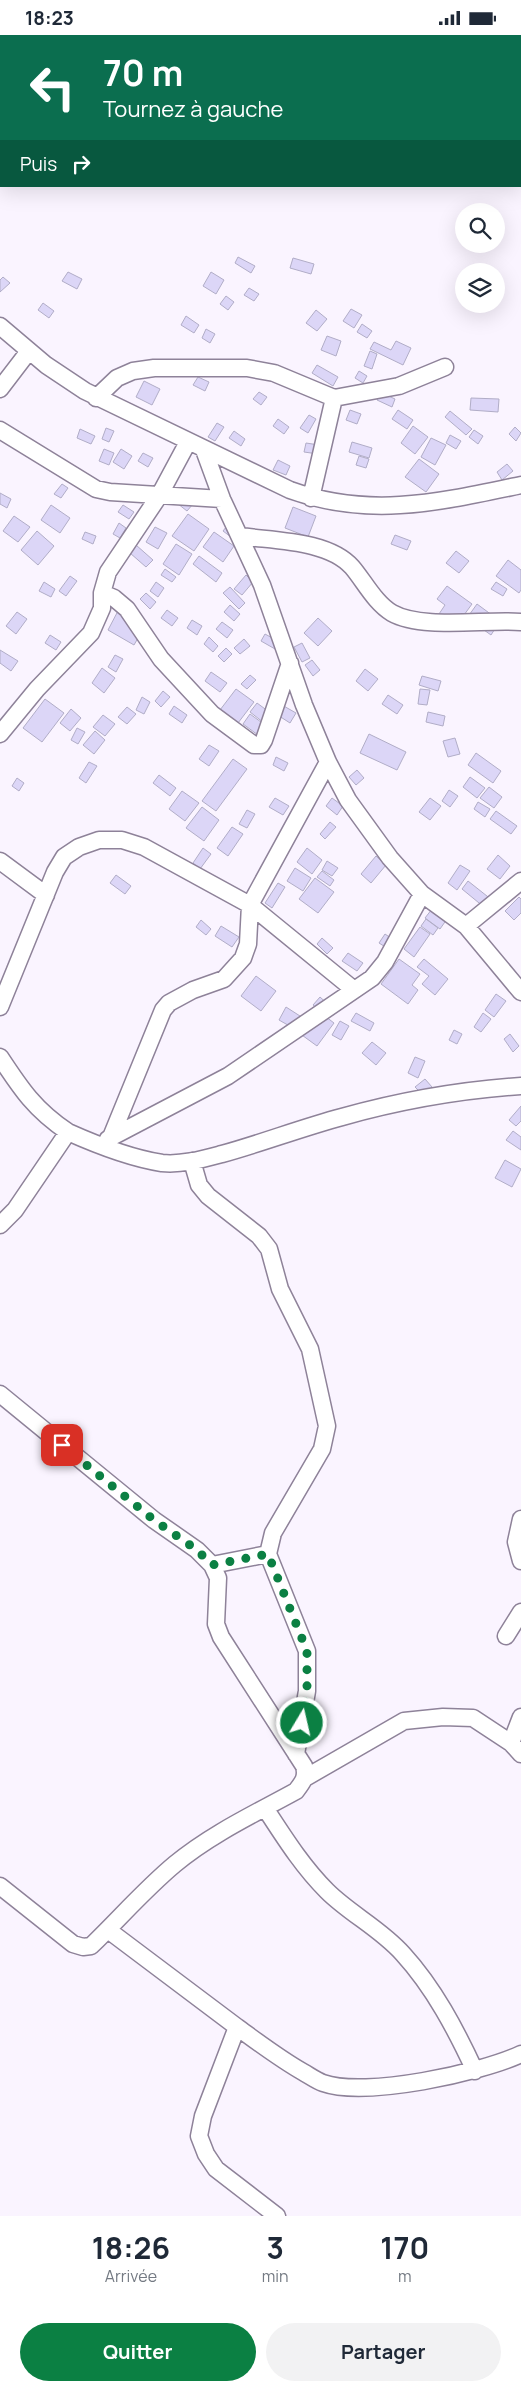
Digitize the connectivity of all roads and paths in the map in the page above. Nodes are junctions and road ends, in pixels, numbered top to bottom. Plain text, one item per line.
1 (0, 326) edge
2 (29, 351) junction
3 (445, 367) dead end
4 (0, 389) edge
5 (96, 398) junction
6 (334, 398) junction
7 (0, 430) edge
8 (188, 442) junction
9 (204, 450) junction
10 (521, 485) edge
11 (159, 496) junction
12 (311, 498) junction
13 (222, 499) junction
14 (240, 536) junction
15 (102, 593) junction
16 (521, 622) edge
17 (290, 663) junction
18 (0, 734) edge
19 (328, 762) junction
20 (0, 861) edge
21 (521, 881) edge
22 (422, 894) junction
23 (46, 895) junction
24 (250, 905) junction
25 (466, 926) junction
26 (353, 989) junction
27 (521, 992) edge
28 (0, 1007) edge
29 (0, 1057) edge
30 (521, 1086) edge
31 (68, 1132) junction
32 (104, 1141) junction
33 (192, 1161) junction
34 (0, 1225) edge
35 (0, 1394) edge
36 (521, 1519) edge
37 (268, 1554) junction
38 (521, 1561) edge
39 (212, 1565) junction
40 (521, 1612) edge
41 (506, 1636) dead end
42 (521, 1717) edge
43 (516, 1748) edge
44 (296, 1755) junction
45 (305, 1778) junction
46 (265, 1808) junction
47 (0, 1886) edge
48 (108, 1930) junction
49 (237, 2027) junction
50 (521, 2054) edge
51 (475, 2071) junction
52 (277, 2216) edge

1 - 2 street
2 - 4 street
2 - 5 street
3 - 6 street
5 - 6 street
5 - 8 street
6 - 12 street
7 - 11 street
8 - 9 street
8 - 11 street
9 - 12 street
9 - 13 street
10 - 12 street
11 - 13 street
11 - 15 street
13 - 14 street
14 - 16 street
14 - 17 street
15 - 17 street
15 - 18 street
17 - 19 street
19 - 22 street
19 - 24 street
20 - 23 street
21 - 25 street
22 - 25 street
22 - 26 street
23 - 24 street
23 - 28 street
24 - 26 street
24 - 32 street
25 - 27 street
26 - 32 street
29 - 31 street
30 - 33 street
31 - 32 street
31 - 34 street
32 - 33 street
33 - 37 street
35 - 39 street
36 - 38 street
37 - 39 street
37 - 44 street
39 - 44 street
40 - 41 street
42 - 43 street
43 - 45 street
44 - 45 street
45 - 46 street
46 - 48 street
46 - 51 street
47 - 48 street
48 - 49 street
49 - 51 street
49 - 52 street
50 - 51 street

